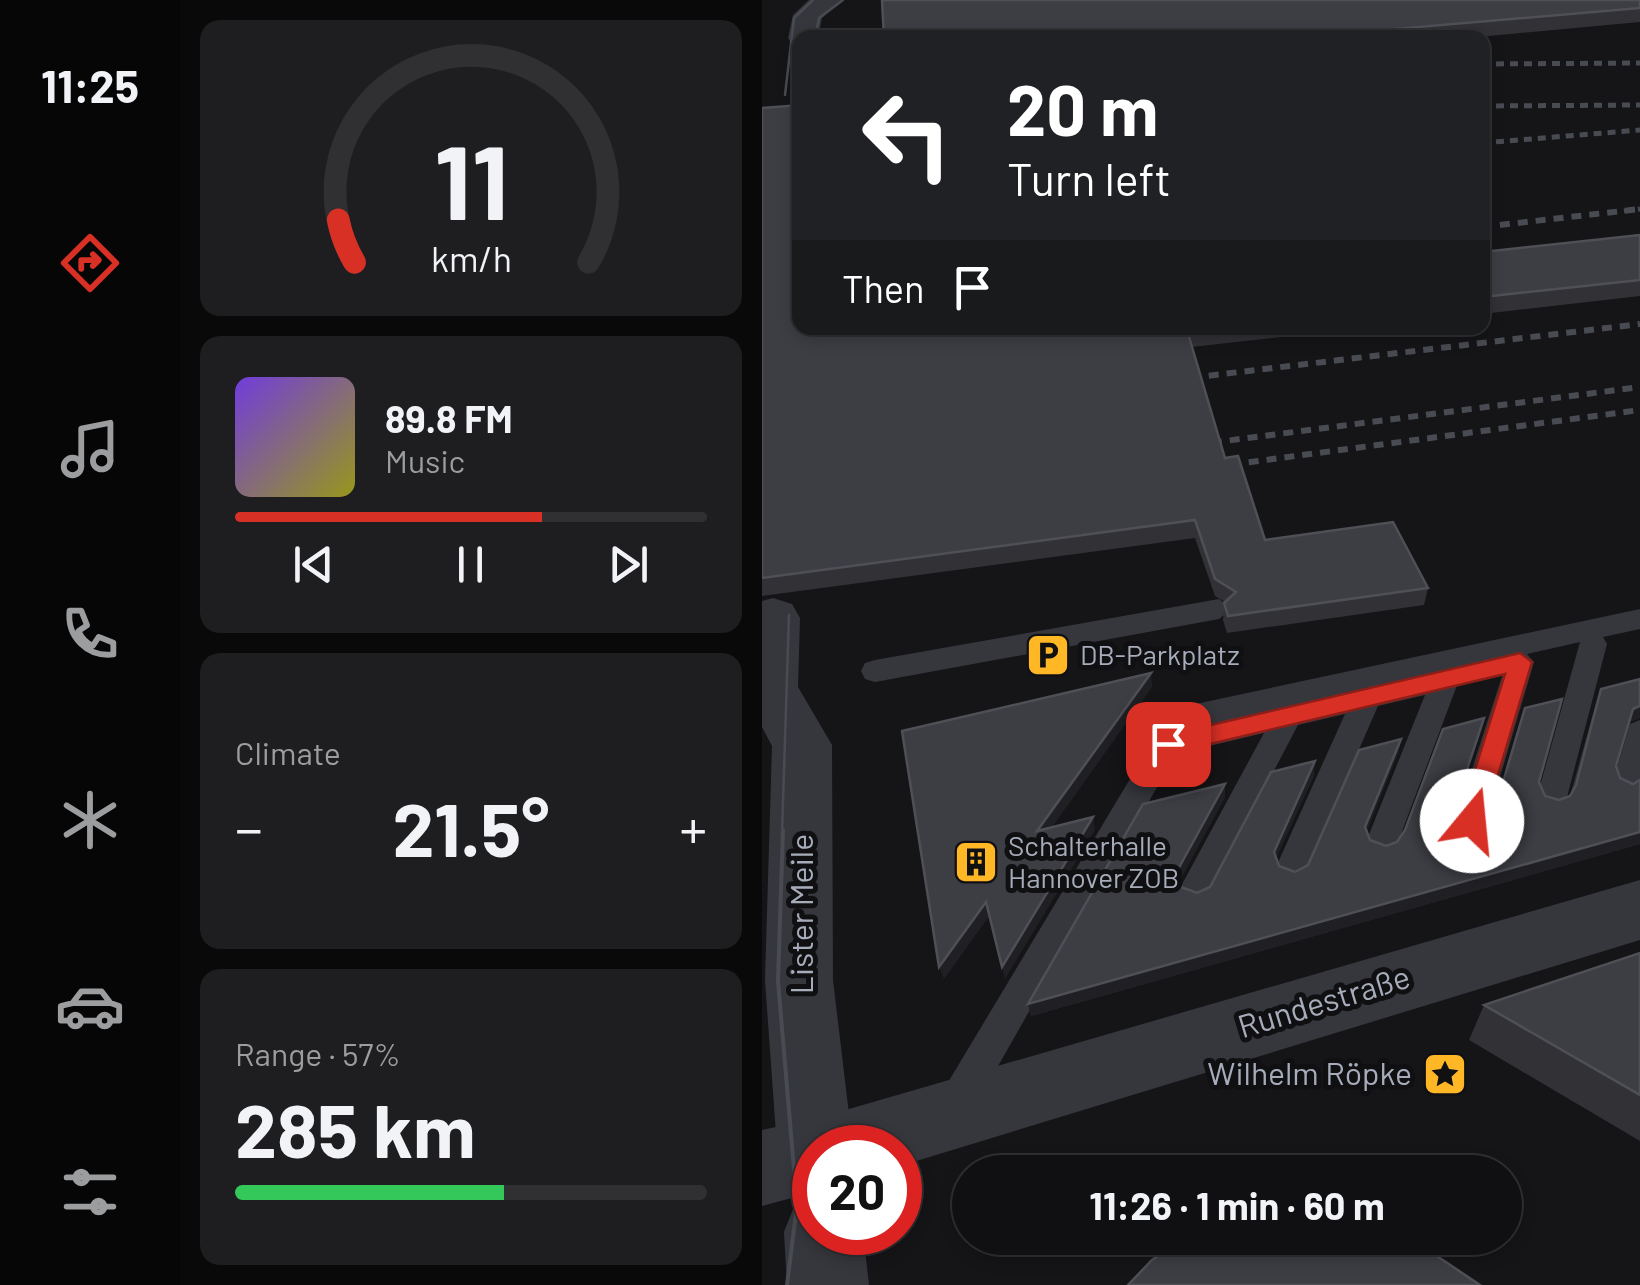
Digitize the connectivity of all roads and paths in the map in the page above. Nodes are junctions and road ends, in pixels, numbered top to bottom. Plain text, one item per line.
1 (827, 0) edge
2 (805, 30) edge
3 (1220, 609) edge
4 (772, 618) dead end
5 (1640, 619) edge
6 (1640, 634) edge
7 (1593, 644) junction
8 (1520, 662) junction
9 (875, 671) dead end
10 (1445, 680) junction
11 (766, 693) edge
12 (1367, 698) junction
13 (1288, 716) junction
14 (1640, 732) edge
15 (1168, 744) junction
16 (1628, 781) edge
17 (1552, 798) edge
18 (1472, 821) edge
19 (1382, 842) edge
20 (1292, 867) edge
21 (1196, 888) edge
22 (1640, 910) edge
23 (949, 1117) junction
24 (813, 1125) edge
25 (920, 1125) edge
26 (792, 1158) edge
27 (762, 1168) edge
28 (825, 1255) edge
29 (828, 1285) edge

1 - 2 street
3 - 9 lane
4 - 11 street, Lister Meile
5 - 15 lane
6 - 7 lane
7 - 8 lane
7 - 17 lane
8 - 10 lane
8 - 18 lane
10 - 12 lane
10 - 19 lane
11 - 24 street, Lister Meile
12 - 13 lane
12 - 20 lane
13 - 15 lane
13 - 21 lane
14 - 16 lane
15 - 23 lane
22 - 23 street, Rundestraße
23 - 25 street, Rundestraße
26 - 27 street
28 - 29 street

